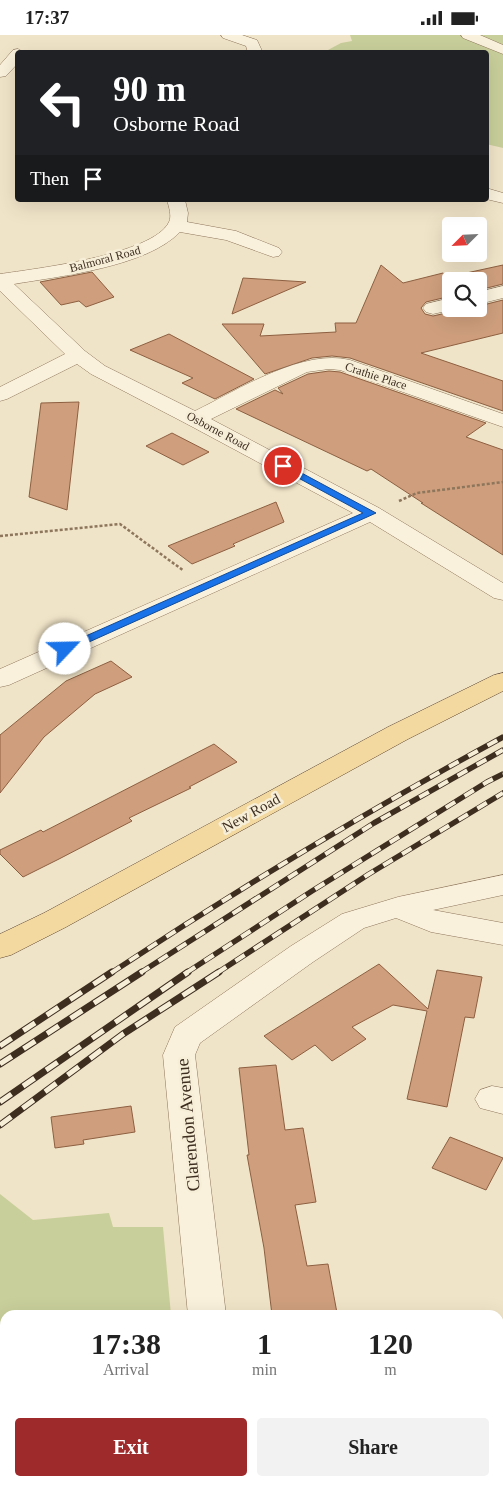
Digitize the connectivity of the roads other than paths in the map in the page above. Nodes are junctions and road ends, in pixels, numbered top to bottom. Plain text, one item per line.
1 (231, 35) edge
2 (468, 35) edge
3 (255, 50) edge
4 (503, 50) edge
5 (15, 56) edge
6 (1, 73) edge
7 (15, 74) edge
8 (489, 194) edge
9 (503, 198) edge
10 (177, 202) edge
11 (176, 226) junction
12 (273, 252) dead end
13 (0, 280) edge
14 (503, 292) edge
15 (487, 296) edge
16 (78, 355) junction
17 (0, 395) edge
18 (195, 419) junction
19 (503, 421) edge
20 (371, 513) junction
21 (503, 593) edge
22 (0, 679) edge
23 (503, 681) edge
24 (503, 885) edge
25 (398, 907) junction
26 (503, 934) edge
27 (0, 947) edge
28 (206, 1310) edge

1 - 3 street
2 - 4 street
5 - 6 street
6 - 7 street
8 - 9 street
10 - 11 street
11 - 12 street
11 - 13 street, Balmoral Road
13 - 16 street, Osborne Road
14 - 15 street
16 - 17 street
16 - 18 street, Osborne Road
18 - 19 street, Crathie Place
18 - 20 street, Osborne Road
20 - 21 street, Osborne Road
20 - 22 street
23 - 27 main road, New Road
24 - 25 street, Clarendon Avenue
25 - 26 street
25 - 28 street, Clarendon Avenue

